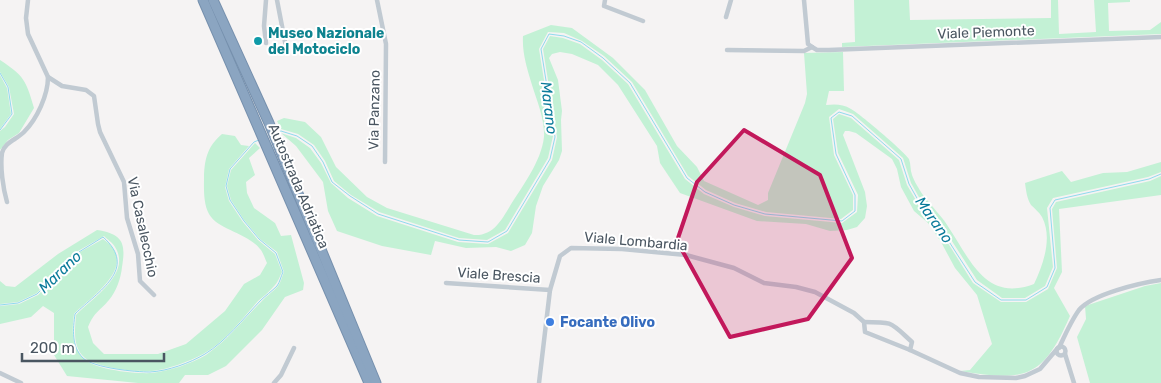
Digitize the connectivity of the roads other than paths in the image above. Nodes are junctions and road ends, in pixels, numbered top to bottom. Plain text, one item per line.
1 (28, 0) edge
2 (203, 0) edge
3 (213, 0) edge
4 (266, 0) edge
5 (277, 0) edge
6 (377, 0) edge
7 (605, 0) edge
8 (731, 0) edge
9 (804, 0) edge
10 (726, 18) dead end
11 (643, 22) dead end
12 (1161, 37) edge
13 (266, 43) dead end
14 (286, 47) dead end
15 (812, 47) junction
16 (728, 50) dead end
17 (48, 77) junction
18 (385, 162) dead end
19 (7, 202) dead end
20 (571, 248) joint
21 (1161, 280) edge
22 (446, 283) dead end
23 (550, 290) junction
24 (154, 295) dead end
25 (864, 322) junction
26 (294, 348) dead end
27 (1060, 348) junction
28 (910, 350) junction
29 (1062, 355) junction
30 (1050, 360) junction
31 (0, 373) edge
32 (20, 383) edge
33 (274, 383) edge
34 (369, 383) edge
35 (376, 383) edge
36 (539, 383) edge
37 (1074, 383) edge

1 - 17 street
2 - 34 highway, Autostrada Adriatica
3 - 35 highway, Autostrada Adriatica
4 - 13 street
5 - 14 street
6 - 18 street, Via Panzano
7 - 11 street
8 - 10 street
9 - 15 street
12 - 15 street, Viale Piemonte
15 - 16 street, Viale Piemonte
17 - 19 street
17 - 24 street, Via Casalecchio
20 - 23 street, Viale Brescia
20 - 25 street, Viale Lombardia
21 - 27 street, Viale Lombardia
22 - 23 street, Viale Brescia
23 - 36 street, Viale Brescia
25 - 28 street, Viale Lombardia
25 - 28 street
26 - 33 street
27 - 29 street
27 - 29 street
27 - 30 street, Viale Lombardia
28 - 30 street, Viale Lombardia
29 - 30 street, Viale Lombardia
29 - 37 street
31 - 32 street

